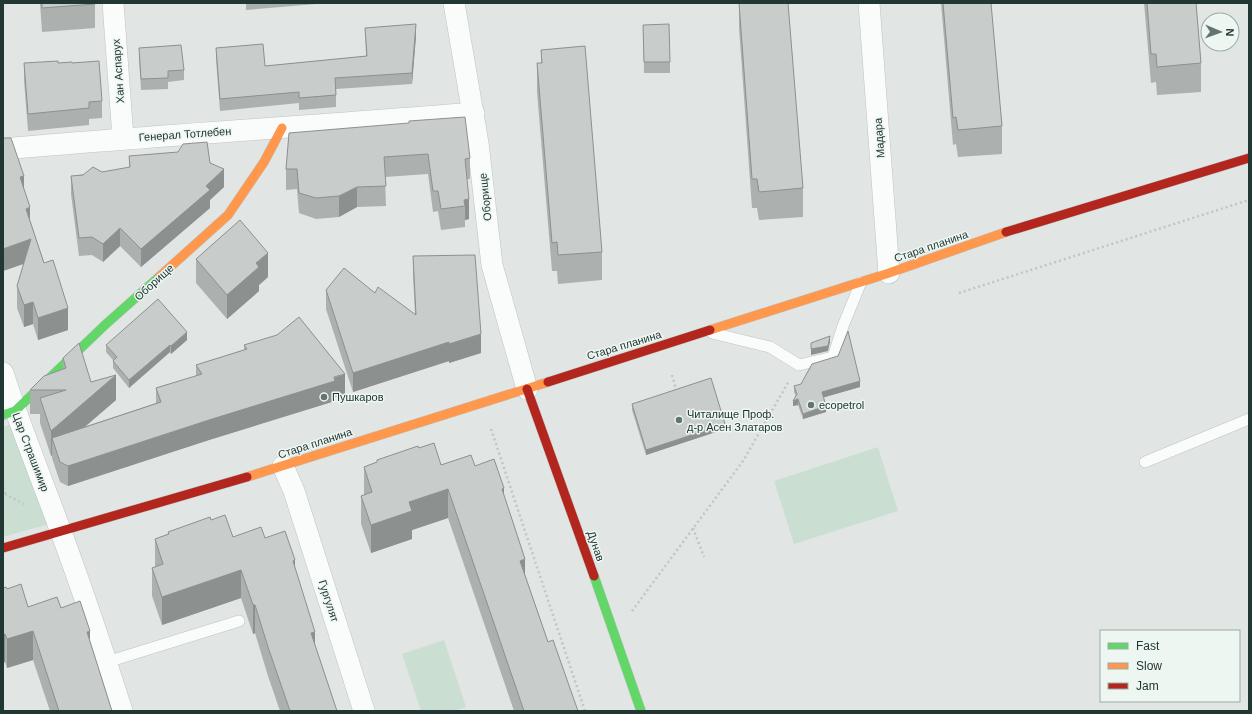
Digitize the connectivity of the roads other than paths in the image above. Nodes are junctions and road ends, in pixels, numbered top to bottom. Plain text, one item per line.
1 (113, 3) edge
2 (454, 3) edge
3 (869, 3) edge
4 (474, 113) junction
5 (282, 128) junction
6 (123, 138) junction
7 (3, 149) edge
8 (1249, 158) edge
9 (889, 273) junction
10 (861, 282) junction
11 (708, 332) junction
12 (3, 373) edge
13 (527, 389) junction
14 (9, 413) edge
15 (1249, 419) edge
16 (1144, 462) dead end
17 (282, 466) junction
18 (61, 532) junction
19 (3, 548) edge
20 (239, 621) dead end
21 (107, 662) junction
22 (122, 711) edge
23 (364, 711) edge
24 (641, 711) edge

1 - 6 street, Хан Аспарух
2 - 4 street, Оборище
3 - 9 street, Мадара
4 - 5 street, Генерал Тотлебен
4 - 13 street, Оборище
5 - 6 street, Генерал Тотлебен
5 - 14 main road, Оборище
6 - 7 street, Генерал Тотлебен
8 - 9 main road, Стара планина
9 - 10 main road, Стара планина
10 - 11 main road, Стара планина
10 - 11 lane
11 - 13 main road, Стара планина
12 - 14 street, Цар Страшимир
13 - 17 main road, Стара планина
13 - 24 main road, Дунав
14 - 18 street, Цар Страшимир
15 - 16 lane
17 - 18 main road, Стара планина
17 - 23 street, Гургулят
18 - 19 main road, Стара планина
18 - 21 street, Цар Страшимир
20 - 21 lane
21 - 22 street

